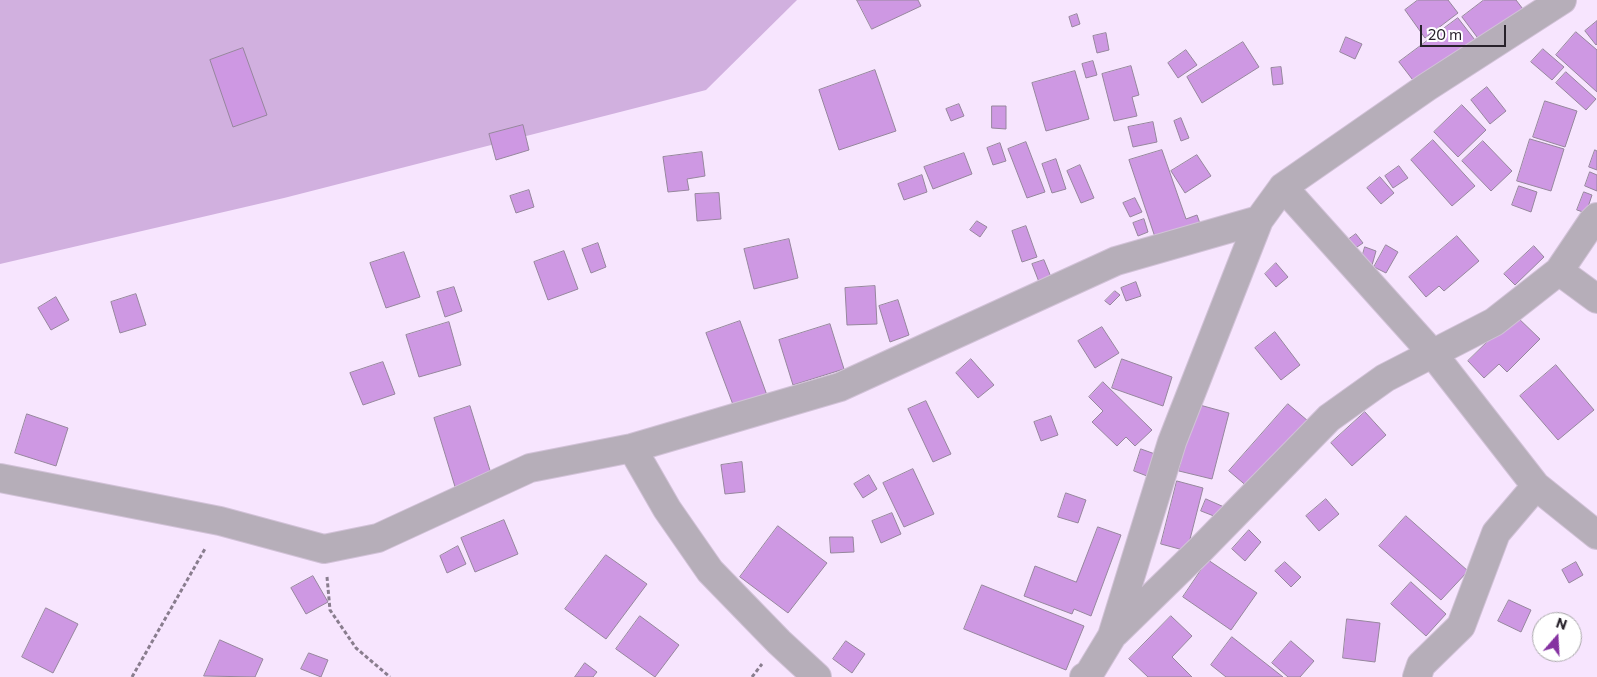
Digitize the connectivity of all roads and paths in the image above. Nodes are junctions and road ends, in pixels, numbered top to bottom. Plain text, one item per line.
1 (1562, 0) edge
2 (1283, 187) junction
3 (1597, 217) edge
4 (1259, 220) junction
5 (1560, 271) junction
6 (1597, 300) edge
7 (1433, 354) junction
8 (632, 448) junction
9 (0, 478) edge
10 (1536, 486) junction
11 (220, 521) junction
12 (1597, 535) edge
13 (324, 549) junction
14 (1112, 636) junction
15 (132, 677) edge
16 (390, 677) edge
17 (817, 677) edge
18 (1084, 677) edge
19 (1417, 677) edge

1 - 2 street
2 - 4 street
2 - 7 street
3 - 5 street
4 - 8 street
4 - 14 street
5 - 6 street
5 - 7 street
7 - 10 street
7 - 14 street
8 - 13 street
8 - 17 street
9 - 11 street
10 - 12 street
10 - 19 street
11 - 13 street
11 - 15 path
13 - 16 path
14 - 18 street

